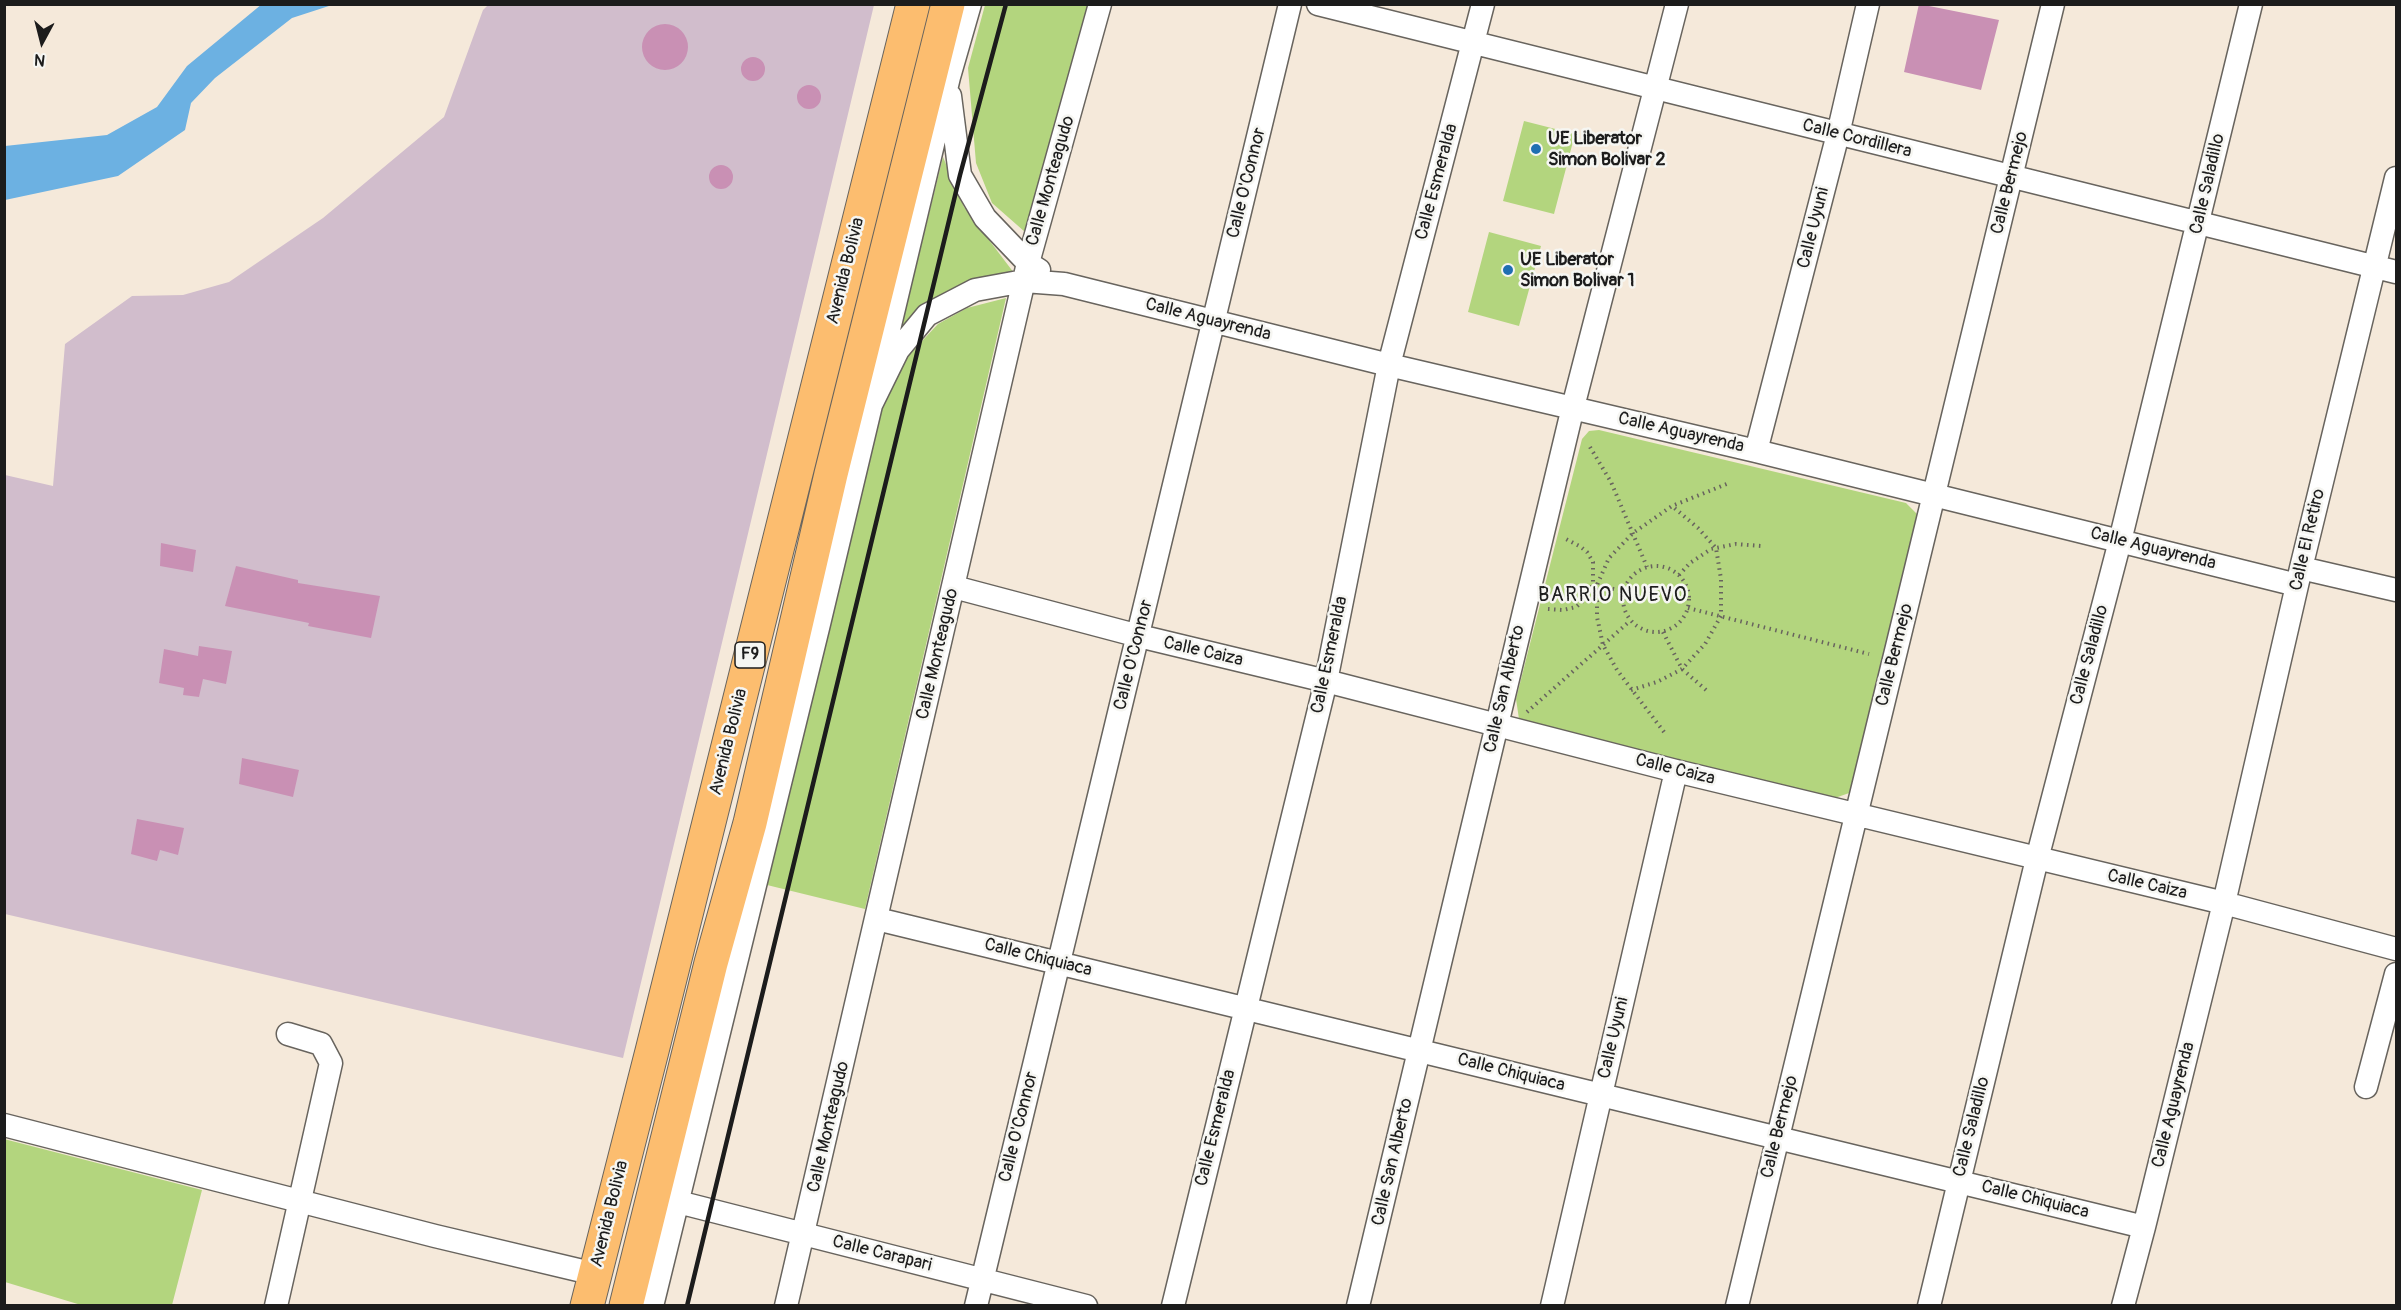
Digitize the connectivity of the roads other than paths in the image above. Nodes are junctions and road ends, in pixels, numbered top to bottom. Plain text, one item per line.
1 (913, 4) edge
2 (970, 4) edge
3 (1100, 4) edge
4 (1290, 4) edge
5 (1318, 4) edge
6 (1483, 4) edge
7 (1677, 4) edge
8 (1868, 4) edge
9 (2053, 4) edge
10 (2251, 4) edge
11 (946, 14) edge
12 (1473, 45) junction
13 (949, 77) junction
14 (1655, 89) junction
15 (1838, 134) junction
16 (2012, 177) junction
17 (2397, 178) edge
18 (2199, 223) junction
19 (2386, 269) edge
20 (1026, 272) junction
21 (1213, 322) junction
22 (1389, 365) junction
23 (870, 407) junction
24 (1573, 407) junction
25 (1756, 451) junction
26 (1934, 496) junction
27 (2120, 541) junction
28 (2299, 576) junction
29 (954, 587) junction
30 (2397, 591) edge
31 (1138, 636) junction
32 (1326, 681) junction
33 (1497, 725) junction
34 (1676, 771) junction
35 (1856, 814) junction
36 (2037, 859) junction
37 (2224, 903) junction
38 (877, 919) junction
39 (2397, 949) edge
40 (1059, 963) junction
41 (2397, 974) edge
42 (1245, 1008) junction
43 (288, 1034) dead end
44 (1419, 1050) junction
45 (2366, 1086) dead end
46 (1601, 1095) junction
47 (4, 1125) edge
48 (1778, 1138) junction
49 (1959, 1182) junction
50 (299, 1201) junction
51 (678, 1202) junction
52 (2145, 1227) junction
53 (804, 1234) junction
54 (595, 1274) junction
55 (982, 1279) junction
56 (276, 1305) edge
57 (587, 1305) edge
58 (626, 1305) edge
59 (652, 1305) edge
60 (786, 1305) edge
61 (976, 1305) edge
62 (1086, 1305) edge
63 (1173, 1305) edge
64 (1358, 1305) edge
65 (1552, 1305) edge
66 (1737, 1305) edge
67 (1929, 1305) edge
68 (2123, 1305) edge

1 - 54 highway, Avenida Bolivia / F9
2 - 13 street
3 - 20 street, Calle Monteagudo
4 - 21 street, Calle O'Connor
5 - 12 street, Calle Cordillera
6 - 12 street, Calle Esmeralda
7 - 14 street, Calle San Alberto
8 - 15 street, Calle Uyuni
9 - 16 street, Calle Bermejo
10 - 18 street, Calle Saladillo
11 - 13 street
11 - 58 highway, Avenida Bolivia / F9
12 - 14 street, Calle Cordillera
12 - 22 street, Calle Esmeralda
13 - 20 street
13 - 23 street
14 - 15 street, Calle Cordillera
14 - 24 street, Calle San Alberto
15 - 16 street, Calle Cordillera
15 - 25 street, Calle Uyuni
16 - 18 street, Calle Cordillera
16 - 26 street, Calle Bermejo
17 - 19 street, Calle El Retiro
18 - 19 street, Calle Cordillera
18 - 27 street, Calle Saladillo
19 - 28 street, Calle El Retiro
20 - 21 street, Calle Aguayrenda
20 - 23 street, Calle Aguayrenda
20 - 29 street, Calle Monteagudo
21 - 22 street, Calle Aguayrenda
21 - 31 street, Calle O'Connor
22 - 24 street, Calle Aguayrenda
22 - 32 street, Calle Esmeralda
23 - 51 street
24 - 25 street, Calle Aguayrenda
24 - 33 street, Calle San Alberto
25 - 26 street, Calle Aguayrenda
26 - 27 street, Calle Aguayrenda
26 - 35 street, Calle Bermejo
27 - 28 street, Calle Aguayrenda
27 - 36 street, Calle Saladillo
28 - 30 street, Calle Aguayrenda
28 - 37 street, Calle El Retiro
29 - 31 street, Calle Caiza
29 - 38 street, Calle Monteagudo
31 - 32 street, Calle Caiza
31 - 40 street, Calle O'Connor
32 - 33 street, Calle Caiza
32 - 42 street, Calle Esmeralda
33 - 34 street, Calle Caiza
33 - 44 street, Calle San Alberto
34 - 35 street, Calle Caiza
34 - 46 street, Calle Uyuni
35 - 36 street, Calle Caiza
35 - 48 street, Calle Bermejo
36 - 37 street, Calle Caiza
36 - 49 street, Calle Saladillo
37 - 39 street, Calle Caiza
37 - 52 street, Calle Aguayrenda
38 - 40 street, Calle Chiquiaca
38 - 53 street, Calle Monteagudo
40 - 42 street, Calle Chiquiaca
40 - 55 street, Calle O'Connor
41 - 45 street
42 - 44 street, Calle Chiquiaca
42 - 63 street, Calle Esmeralda
43 - 50 street
44 - 46 street, Calle Chiquiaca
44 - 64 street, Calle San Alberto
46 - 48 street, Calle Chiquiaca
46 - 65 street, Calle Uyuni
47 - 50 street
48 - 49 street, Calle Chiquiaca
48 - 66 street, Calle Bermejo
49 - 52 street, Calle Chiquiaca
49 - 67 street, Calle Saladillo
50 - 54 street
50 - 56 street
51 - 53 street, Calle Carapari
51 - 59 street
52 - 68 street, Calle Aguayrenda
53 - 55 street, Calle Carapari
53 - 60 street, Calle Monteagudo
54 - 57 highway, Avenida Bolivia / F9
55 - 61 street, Calle O'Connor
55 - 62 street, Calle Carapari

